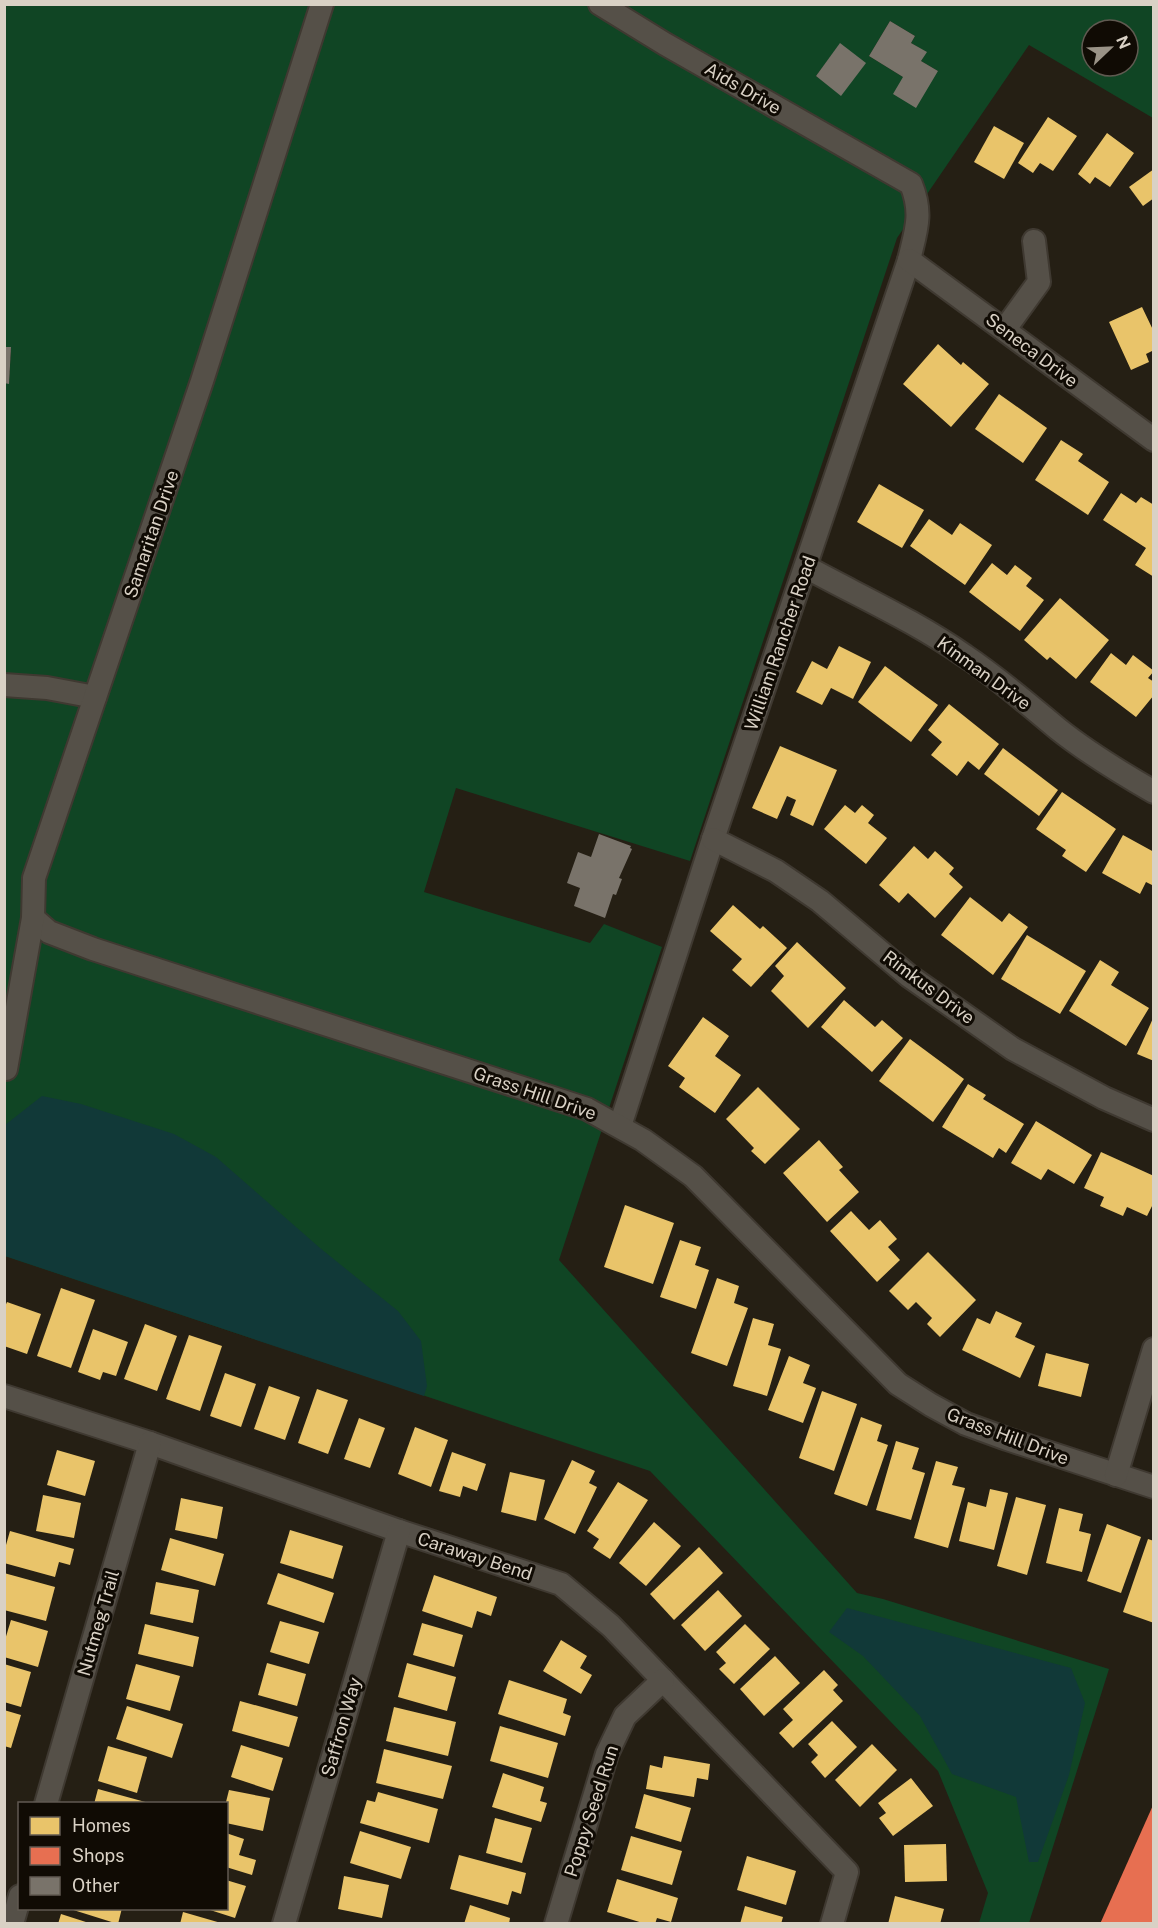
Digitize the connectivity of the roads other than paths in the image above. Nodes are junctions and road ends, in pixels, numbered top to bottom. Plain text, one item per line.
1 (322, 4) edge
2 (600, 4) edge
3 (887, 170) joint
4 (1034, 241) dead end
5 (909, 260) junction
6 (1005, 329) junction
7 (1154, 440) edge
8 (806, 567) junction
9 (4, 685) edge
10 (95, 697) junction
11 (1154, 792) edge
12 (713, 839) junction
13 (33, 918) junction
14 (6, 1069) dead end
15 (1154, 1120) edge
16 (620, 1126) junction
17 (1154, 1349) edge
18 (4, 1396) edge
19 (150, 1443) junction
20 (1116, 1475) junction
21 (1154, 1487) edge
22 (399, 1531) junction
23 (663, 1680) junction
24 (46, 1802) edge
25 (18, 1903) edge
26 (12, 1923) edge
27 (284, 1923) edge
28 (556, 1923) edge
29 (832, 1923) edge

1 - 10 street, Samaritan Drive
2 - 3 street, Aids Drive
3 - 5 street, William Rancher Road
4 - 6 street
5 - 6 street, Seneca Drive
5 - 8 street, William Rancher Road
6 - 7 street, Seneca Drive
8 - 11 street, Kinman Drive
8 - 12 street, William Rancher Road
9 - 10 street
10 - 13 street, Samaritan Drive
12 - 15 street, Rimkus Drive
12 - 16 street, William Rancher Road
13 - 14 street, Samaritan Drive
13 - 16 street, Grass Hill Drive
16 - 20 street, Grass Hill Drive
17 - 20 street
18 - 19 street, Caraway Bend
19 - 22 street, Caraway Bend
19 - 24 street, Nutmeg Trail
20 - 21 street, Grass Hill Drive
22 - 23 street, Caraway Bend
22 - 27 street, Saffron Way
23 - 28 street, Poppy Seed Run
23 - 29 street, Caraway Bend
25 - 26 street

